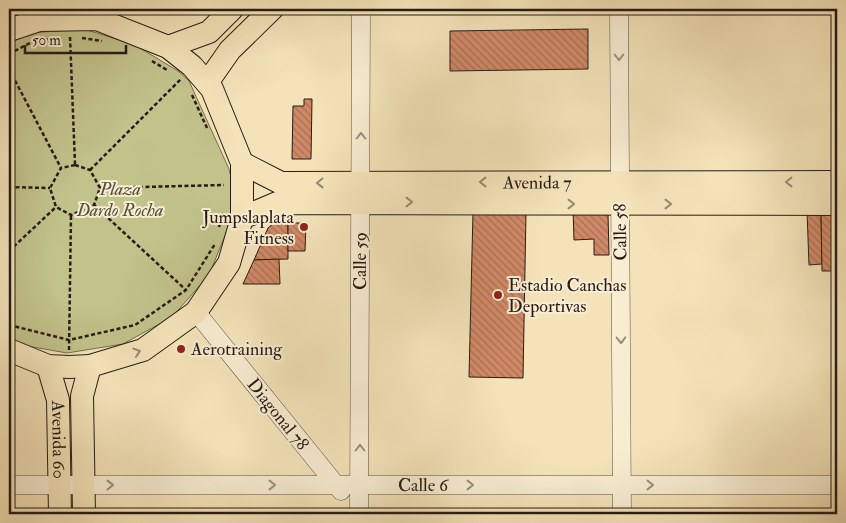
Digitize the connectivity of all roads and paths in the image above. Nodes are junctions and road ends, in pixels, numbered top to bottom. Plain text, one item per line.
1 (232, 9) edge
2 (272, 9) edge
3 (361, 9) edge
4 (619, 9) edge
5 (42, 14) edge
6 (94, 14) edge
7 (9, 30) edge
8 (209, 32) junction
9 (52, 38) dead end
10 (104, 42) dead end
11 (230, 50) junction
12 (9, 54) edge
13 (160, 54) junction
14 (9, 69) edge
15 (181, 80) junction
16 (194, 87) junction
17 (209, 133) dead end
18 (242, 163) junction
19 (75, 165) junction
20 (61, 168) junction
21 (90, 170) junction
22 (837, 182) edge
23 (231, 185) dead end
24 (9, 187) edge
25 (50, 188) junction
26 (100, 188) junction
27 (360, 192) junction
28 (619, 193) junction
29 (837, 204) edge
30 (94, 205) junction
31 (56, 207) junction
32 (233, 214) junction
33 (70, 215) junction
34 (219, 228) dead end
35 (217, 236) dead end
36 (9, 251) edge
37 (186, 290) junction
38 (196, 312) junction
39 (9, 325) edge
40 (70, 340) junction
41 (9, 350) edge
42 (69, 366) junction
43 (82, 396) junction
44 (58, 400) junction
45 (9, 485) edge
46 (84, 485) junction
47 (336, 485) junction
48 (359, 485) junction
49 (622, 485) junction
50 (837, 485) edge
51 (60, 486) junction
52 (60, 514) edge
53 (84, 514) edge
54 (360, 514) edge
55 (622, 514) edge

1 - 8 main road
2 - 11 main road
27 -> 3 street, Calle 59
4 -> 28 street, Calle 58
5 - 6 main road
5 - 7 main road
6 - 13 main road
8 - 11 main road
8 - 13 main road
9 - 12 path
10 - 19 path
11 - 16 main road
13 - 15 path
13 - 16 main road
14 - 20 path
15 - 16 path
15 - 21 path
16 - 17 path
16 - 18 main road
27 -> 18 main road, Avenida 7
18 - 32 main road
19 - 20 path
19 - 21 path
20 - 25 path
21 - 26 path
22 -> 28 main road, Avenida 7
23 - 26 path
24 - 25 path
25 - 31 path
26 - 30 path
27 - 28 main road, Avenida 7
27 - 32 main road, Avenida 7
48 -> 27 street, Calle 59
28 -> 29 main road, Avenida 7
28 -> 49 street, Calle 58
30 - 33 path
30 - 37 path
31 - 33 path
31 - 36 path
32 - 34 path
32 - 38 main road
33 - 40 path
35 - 37 path
37 - 40 path
42 -> 38 main road
38 - 47 street, Diagonal 78
39 - 40 path
40 - 42 path
41 - 42 main road
42 - 43 main road, Avenida 60
42 - 44 main road, Avenida 60
43 - 44 main road
43 - 46 main road, Avenida 60
44 - 51 main road, Avenida 60
45 - 51 street, Calle 6
46 -> 47 street, Calle 6
46 - 51 street, Calle 6
46 - 53 main road, Avenida 60
47 - 48 street, Calle 6
47 - 54 street, Diagonal 78
48 -> 49 street, Calle 6
48 - 54 street, Calle 59
49 -> 50 street, Calle 6
49 - 55 street, Calle 58
51 - 52 main road, Avenida 60

